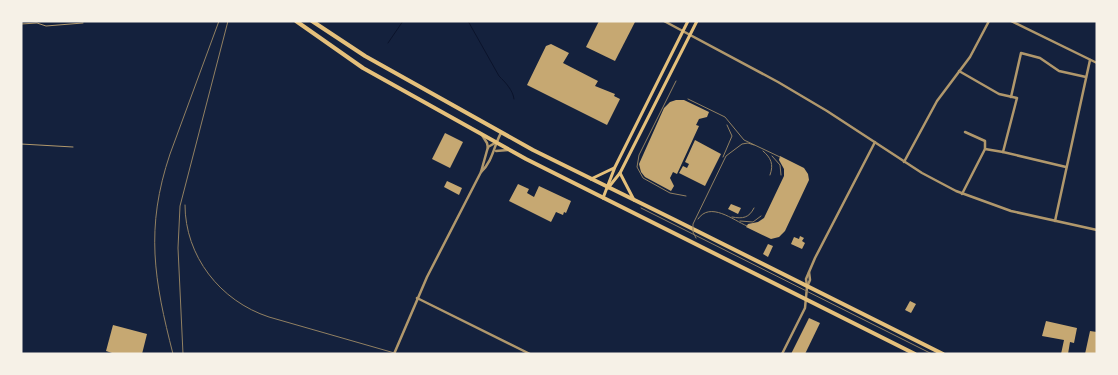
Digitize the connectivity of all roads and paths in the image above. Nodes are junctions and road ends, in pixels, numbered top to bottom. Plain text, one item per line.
1 (296, 21) edge
2 (312, 21) edge
3 (664, 21) edge
4 (688, 21) edge
5 (697, 21) edge
6 (989, 21) edge
7 (1011, 21) edge
8 (37, 22) edge
9 (83, 23) dead end
10 (301, 23) edge
11 (21, 24) edge
12 (682, 32) junction
13 (689, 36) junction
14 (1090, 60) junction
15 (1097, 63) edge
16 (959, 71) junction
17 (1086, 77) junction
18 (1011, 97) junction
19 (965, 132) dead end
20 (501, 133) junction
21 (481, 134) junction
22 (496, 142) junction
23 (875, 142) junction
24 (21, 144) edge
25 (72, 147) dead end
26 (488, 148) junction
27 (985, 149) junction
28 (510, 150) junction
29 (494, 151) junction
30 (1003, 152) junction
31 (904, 162) junction
32 (615, 167) junction
33 (1066, 167) junction
34 (480, 172) junction
35 (620, 174) junction
36 (591, 179) junction
37 (608, 188) junction
38 (962, 194) junction
39 (603, 198) junction
40 (634, 201) junction
41 (1055, 221) junction
42 (1097, 230) edge
43 (807, 287) junction
44 (418, 298) junction
45 (806, 299) junction
46 (394, 354) edge
47 (530, 354) edge
48 (782, 354) edge
49 (916, 354) edge
50 (943, 354) edge

1 - 10 main road
2 - 20 main road
3 - 12 street
4 - 12 main road
5 - 13 main road
6 - 16 street
7 - 14 street
8 - 9 lane
8 - 11 lane
10 - 21 main road
12 - 13 street
12 - 32 main road
13 - 23 street
13 - 35 main road
14 - 15 street
14 - 17 street
16 - 18 street
16 - 31 street
17 - 18 street
17 - 33 street
18 - 30 street
19 - 27 street
20 - 22 street
20 - 36 main road
21 - 22 main road
21 - 26 street
22 - 26 street
22 - 28 main road
22 - 29 street
23 - 31 street
23 - 43 street
24 - 25 lane
26 - 34 street
27 - 30 street
27 - 38 street
28 - 29 street
28 - 39 main road
29 - 34 street
30 - 33 street
31 - 38 street
32 - 36 main road
32 - 37 main road
33 - 41 street
34 - 44 street
35 - 37 main road
35 - 40 main road
36 - 37 main road
37 - 39 main road
37 - 40 main road
38 - 41 street
39 - 45 main road
40 - 43 main road
41 - 42 street
43 - 45 street
43 - 50 main road
44 - 46 street
44 - 47 street
45 - 48 street
45 - 49 main road

